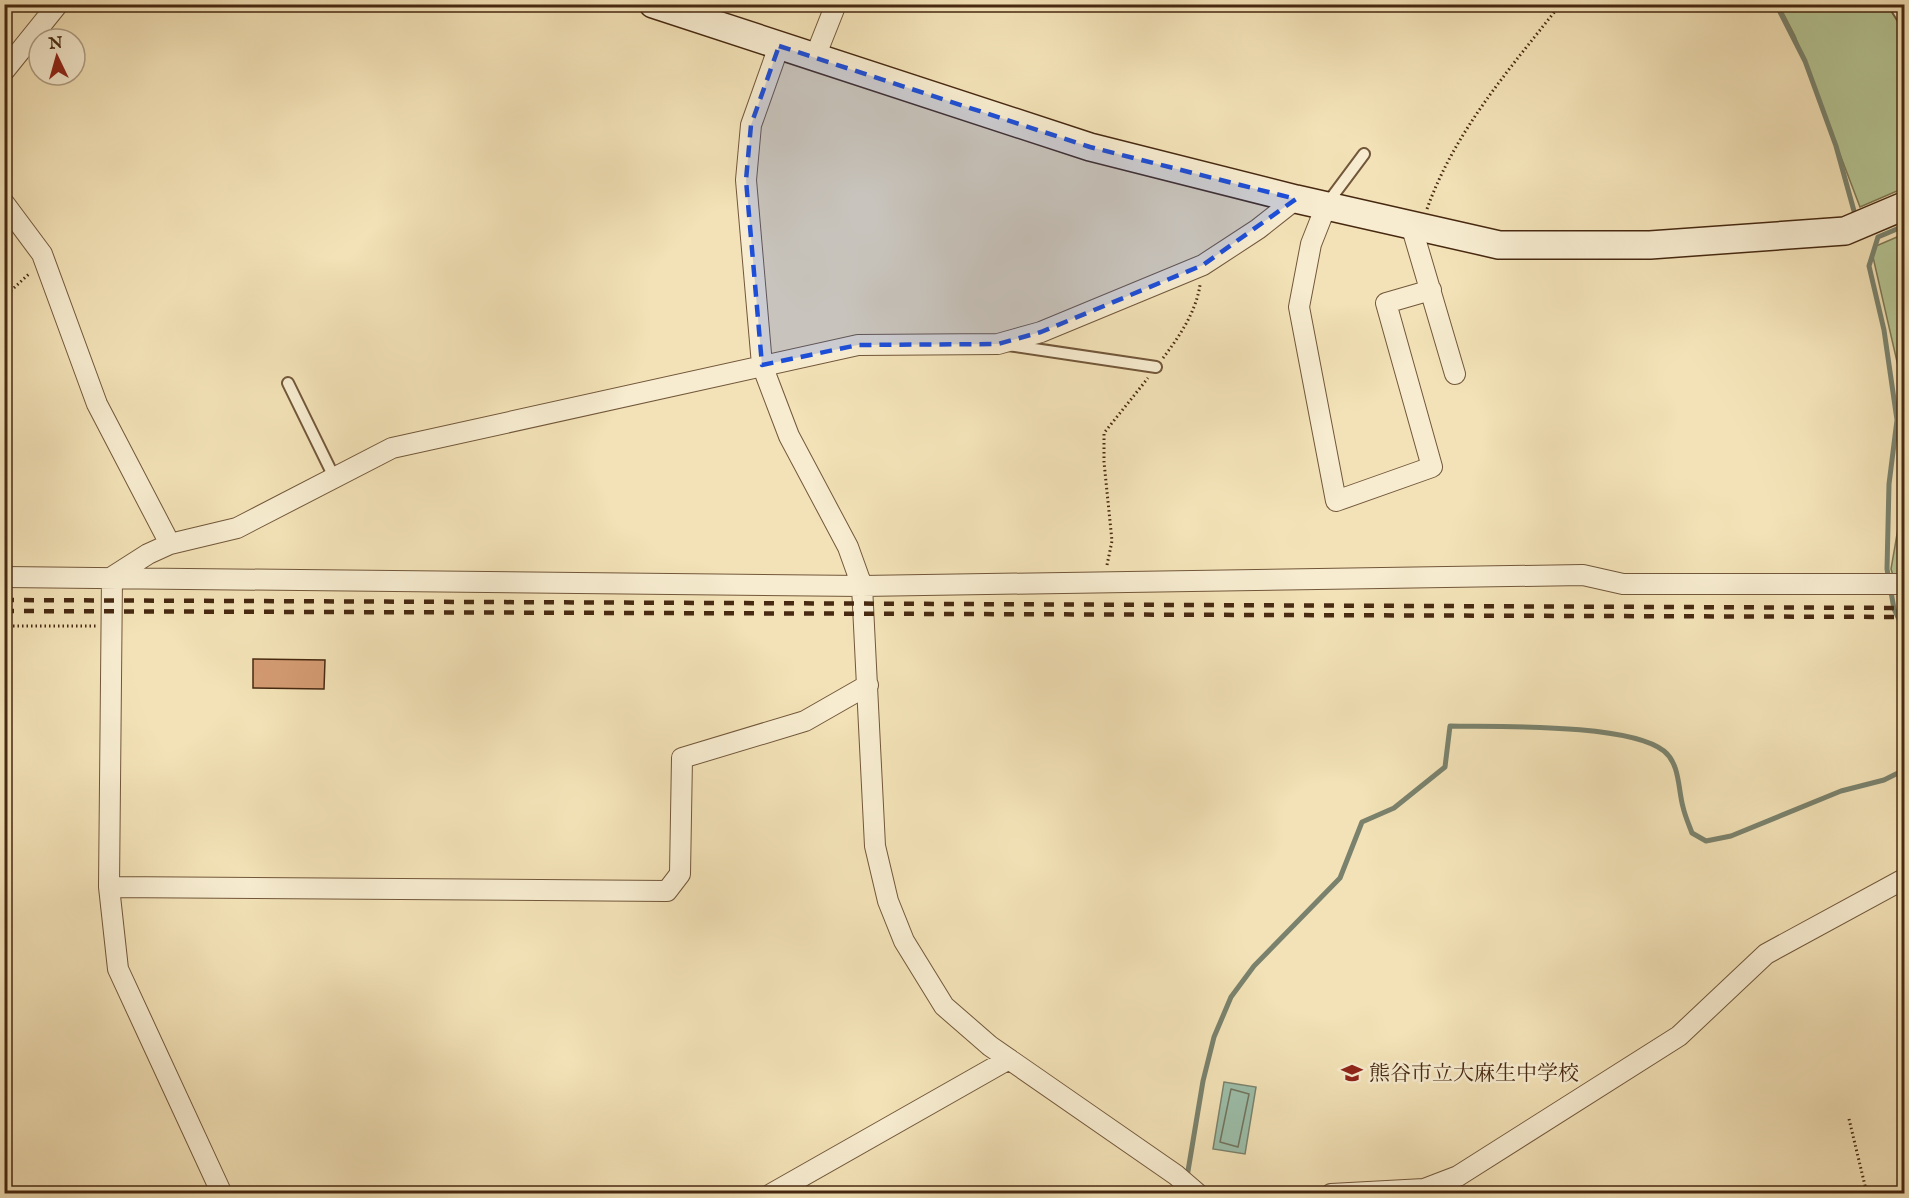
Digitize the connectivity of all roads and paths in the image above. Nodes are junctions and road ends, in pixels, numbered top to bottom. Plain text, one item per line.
1 (58, 4) edge
2 (653, 4) edge
3 (836, 4) edge
4 (1566, 4) edge
5 (1894, 4) edge
6 (1905, 21) edge
7 (779, 46) junction
8 (815, 57) junction
9 (4, 71) edge
10 (1364, 154) dead end
11 (1296, 199) junction
12 (4, 203) edge
13 (1326, 206) junction
14 (1905, 206) edge
15 (1416, 226) junction
16 (44, 260) junction
17 (1203, 265) junction
18 (1431, 290) junction
19 (4, 297) edge
20 (998, 344) junction
21 (762, 365) junction
22 (1156, 368) junction
23 (1455, 374) dead end
24 (288, 383) dead end
25 (334, 477) junction
26 (171, 544) junction
27 (4, 577) edge
28 (112, 577) junction
29 (1104, 582) junction
30 (1903, 584) edge
31 (862, 586) junction
32 (4, 626) edge
33 (111, 626) junction
34 (868, 685) junction
35 (1905, 879) edge
36 (109, 887) junction
37 (1009, 1059) junction
38 (1849, 1119) dead end
39 (1195, 1191) edge
40 (222, 1194) edge
41 (771, 1194) edge
42 (1331, 1194) edge
43 (1867, 1194) edge

1 - 9 street
2 - 7 street
3 - 8 street
4 - 15 path
5 - 6 lane
7 - 8 street
7 - 21 street
8 - 11 street
10 - 13 lane
11 - 13 street
11 - 17 street
12 - 16 street
13 - 15 street
13 - 18 street
14 - 15 street
15 - 18 street
16 - 19 path
16 - 26 street
17 - 20 street
17 - 22 path
18 - 23 street
20 - 21 street
20 - 22 lane
21 - 25 street
21 - 31 street
22 - 29 path
24 - 25 lane
25 - 26 street
26 - 28 street
27 - 28 street
28 - 31 street
28 - 33 street
29 - 30 street
29 - 31 street
31 - 34 street
32 - 33 path
33 - 36 street
34 - 36 street
34 - 37 street
35 - 42 street
36 - 40 street
37 - 39 street
37 - 41 street
38 - 43 path

